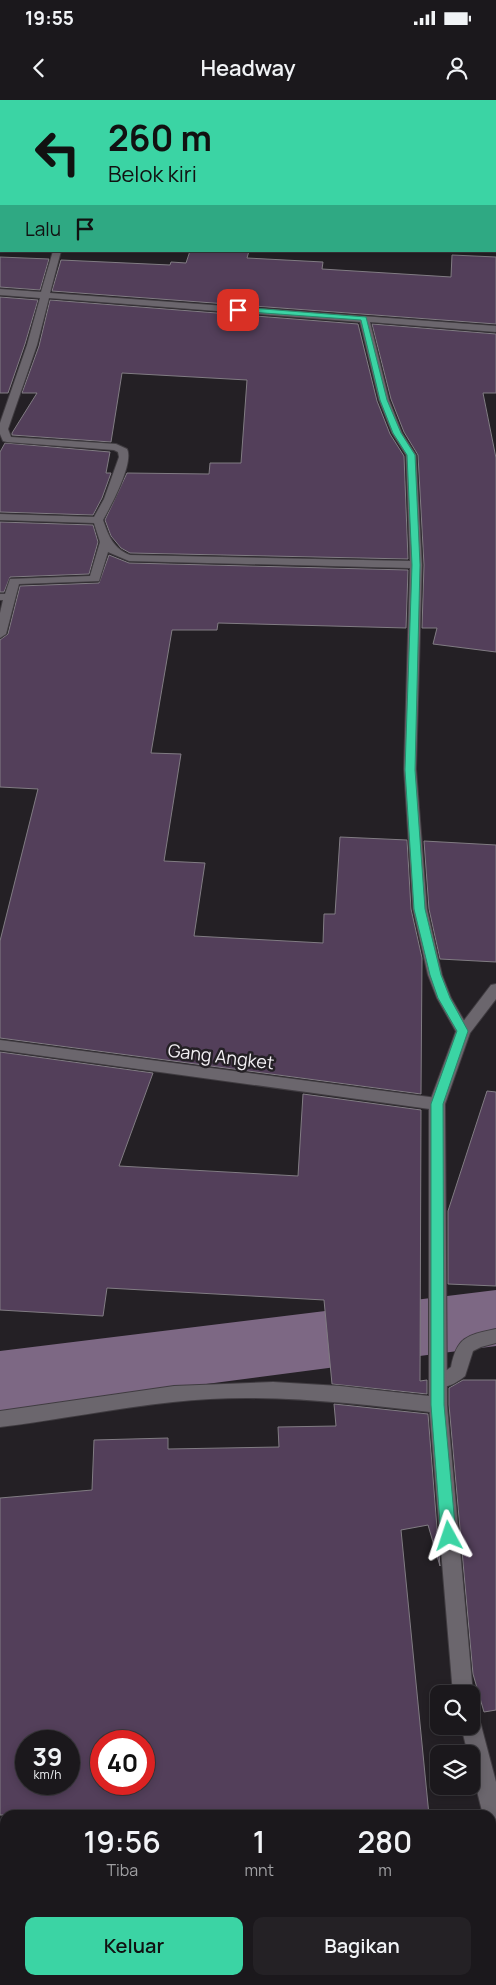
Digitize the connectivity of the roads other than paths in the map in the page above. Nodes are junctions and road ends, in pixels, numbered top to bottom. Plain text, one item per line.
1 (57, 252) edge
2 (0, 292) edge
3 (47, 295) junction
4 (364, 318) junction
5 (496, 329) edge
6 (0, 517) edge
7 (98, 520) junction
8 (105, 543) junction
9 (416, 565) junction
10 (5, 597) edge
11 (0, 634) edge
12 (496, 989) edge
13 (463, 1031) junction
14 (0, 1045) edge
15 (437, 1104) junction
16 (496, 1336) edge
17 (438, 1380) junction
18 (438, 1405) junction
19 (0, 1419) edge
20 (462, 1685) edge
21 (474, 1735) edge
22 (493, 1810) edge

1 - 3 street
2 - 3 street
3 - 4 street
3 - 7 street
4 - 5 street
4 - 9 street
6 - 7 street
7 - 8 street
8 - 9 street
8 - 10 street
9 - 13 street
10 - 11 street
12 - 13 street
13 - 15 street
14 - 15 street, Gang Angket
15 - 17 street
16 - 17 street
17 - 18 street
18 - 19 street
18 - 20 street
21 - 22 street

